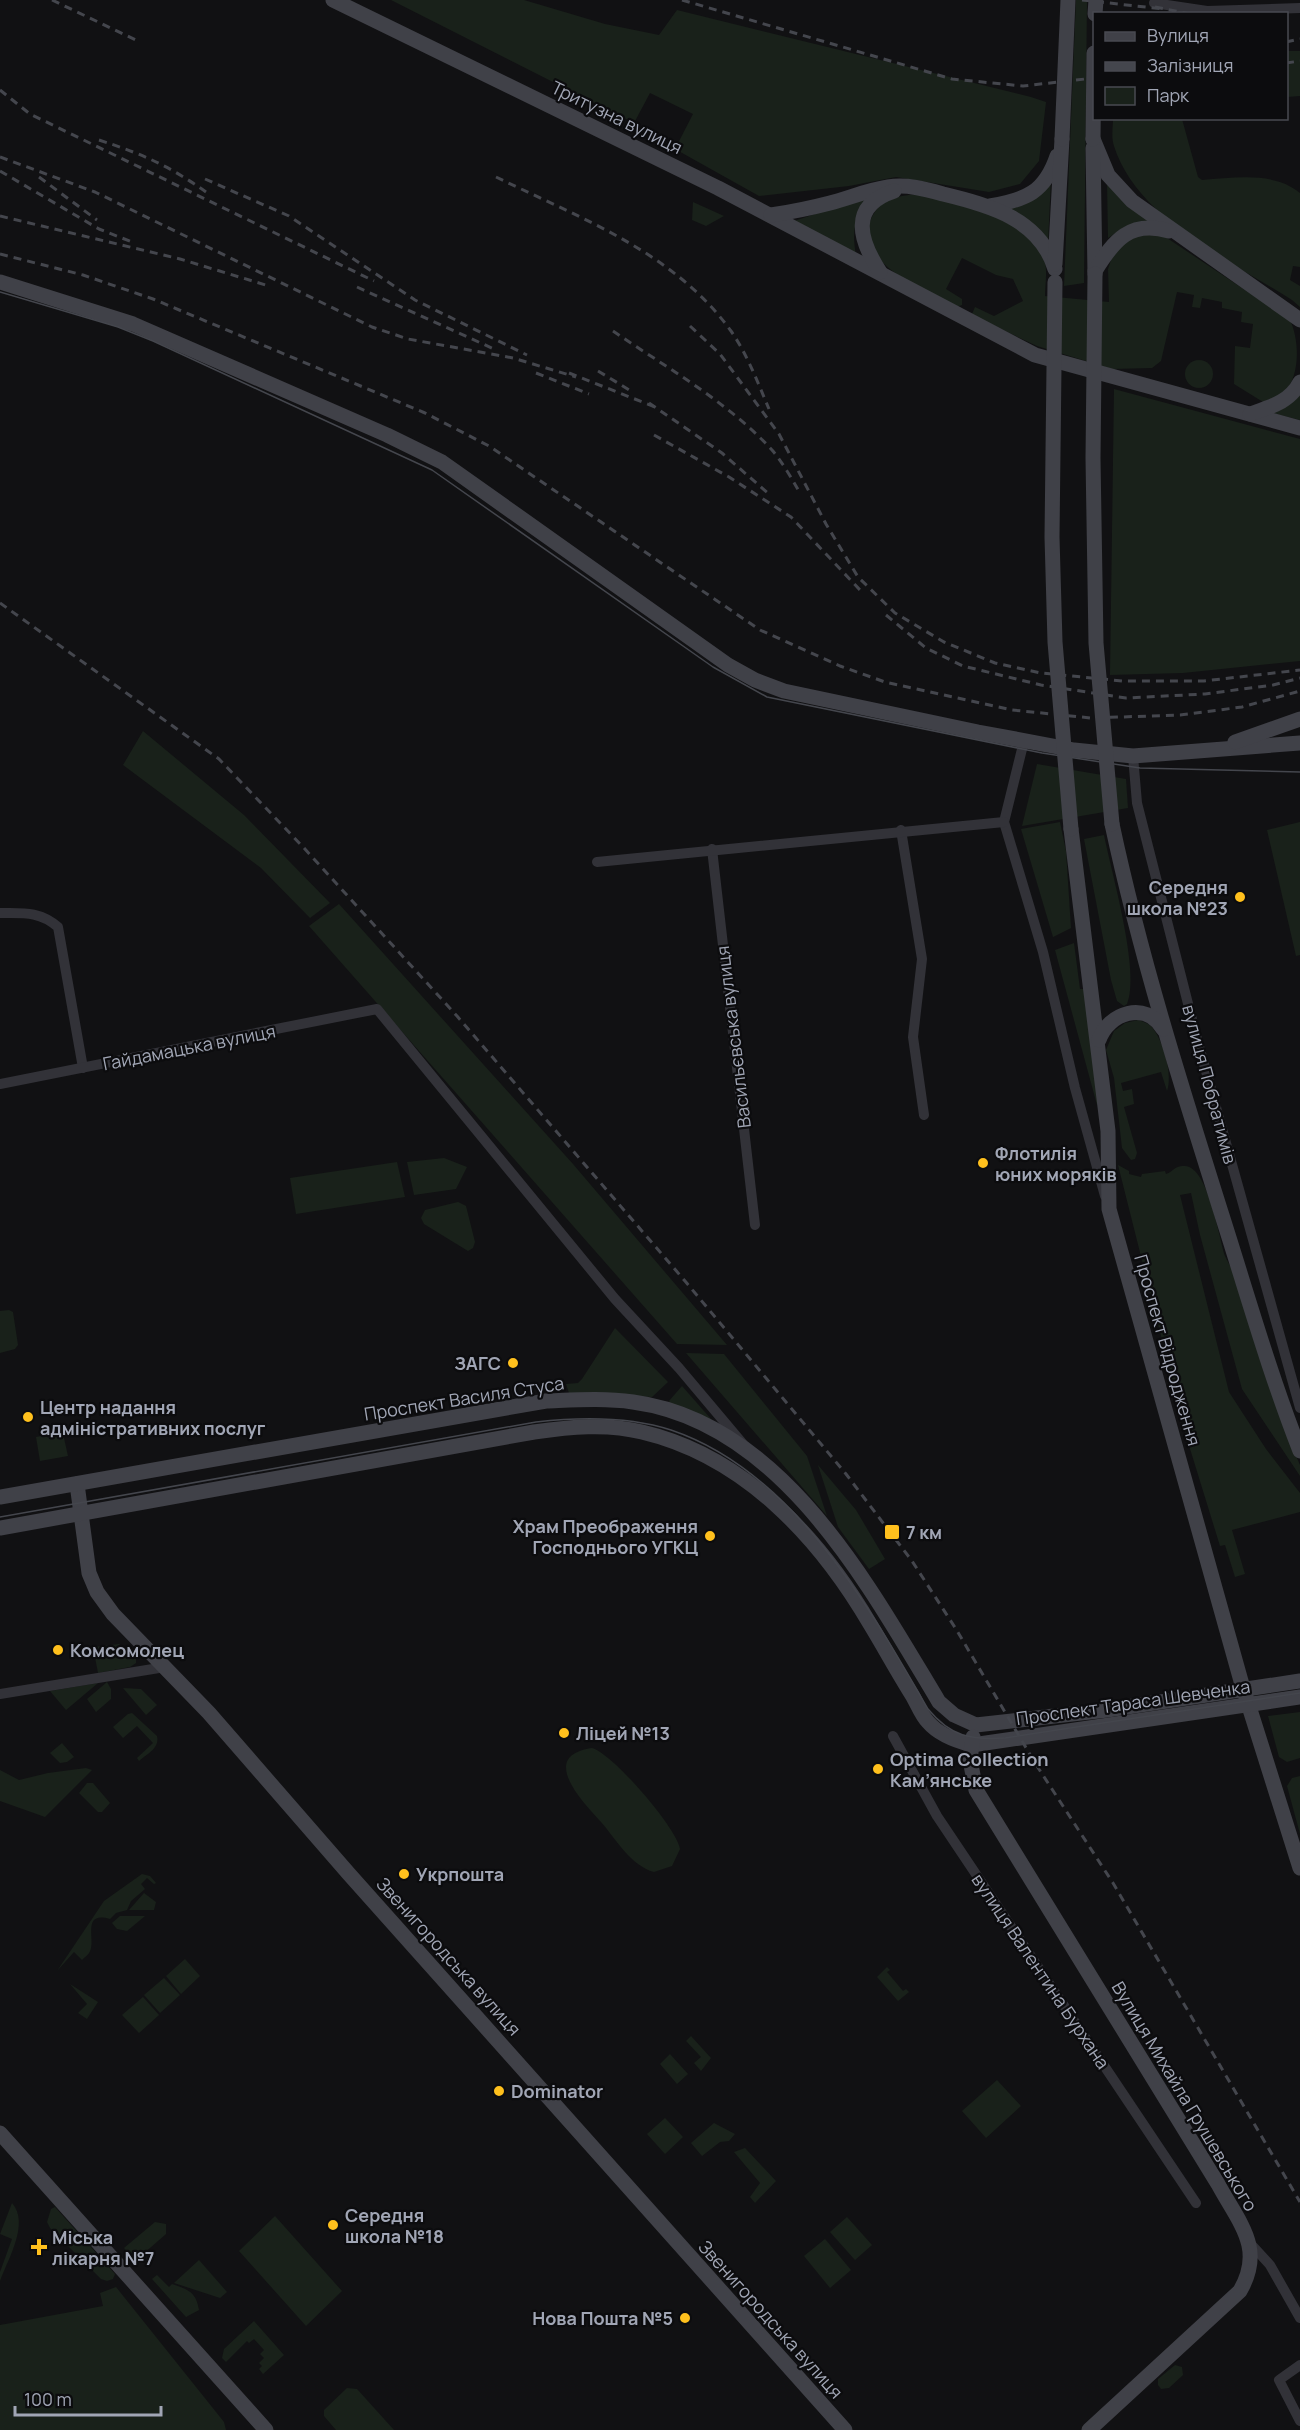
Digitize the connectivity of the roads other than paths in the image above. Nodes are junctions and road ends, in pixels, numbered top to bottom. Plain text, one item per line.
1 (333, 0) edge
2 (1068, 0) edge
3 (1154, 3) dead end
4 (1300, 8) edge
5 (1093, 120) edge
6 (1062, 139) junction
7 (1093, 139) junction
8 (923, 189) junction
9 (990, 206) junction
10 (771, 215) junction
11 (1173, 232) junction
12 (1095, 272) junction
13 (881, 275) junction
14 (1055, 276) junction
15 (0, 282) edge
16 (1299, 321) edge
17 (1300, 382) edge
18 (1250, 414) junction
19 (1300, 428) edge
20 (1300, 718) edge
21 (1024, 741) junction
22 (1300, 743) edge
23 (1221, 747) junction
24 (1133, 756) junction
25 (1004, 822) junction
26 (901, 830) junction
27 (712, 849) junction
28 (597, 862) dead end
29 (0, 913) edge
30 (1166, 1034) junction
31 (1098, 1042) junction
32 (83, 1068) junction
33 (0, 1084) edge
34 (924, 1115) dead end
35 (1108, 1209) junction
36 (755, 1225) dead end
37 (1300, 1408) edge
38 (1300, 1451) edge
39 (755, 1458) junction
40 (77, 1484) junction
41 (0, 1497) edge
42 (81, 1512) junction
43 (0, 1528) edge
44 (165, 1666) junction
45 (1300, 1681) edge
46 (1244, 1689) junction
47 (0, 1694) edge
48 (1300, 1697) edge
49 (1249, 1704) junction
50 (976, 1725) junction
51 (892, 1736) dead end
52 (972, 1745) junction
53 (1300, 1868) edge
54 (0, 2133) edge
55 (1196, 2203) dead end
56 (1249, 2241) junction
57 (1300, 2319) edge
58 (1300, 2365) edge
59 (1300, 2421) edge
60 (266, 2430) edge
61 (845, 2430) edge
62 (1089, 2430) edge

1 - 10 main road, Тритузна вулиця
2 - 6 main road, bridge
3 - 4 street
5 - 7 main road, bridge
6 - 9 main road
6 - 14 main road, Проспект Відродження
7 - 11 main road
7 - 12 main road
8 - 9 main road
8 - 10 main road
8 - 13 main road
9 - 14 main road
10 - 13 main road, Тритузна вулиця
11 - 12 main road
11 - 16 main road
12 - 30 main road, bridge
13 - 18 main road, Тритузна вулиця
14 - 31 main road, Проспект Відродження, bridge
15 - 21 main road
17 - 18 main road
18 - 19 main road, Тритузна вулиця
20 - 23 main road
21 - 24 main road
21 - 25 street
22 - 23 main road
23 - 24 main road
24 - 37 street, вулиця Побратимів
25 - 26 street
25 - 35 street
26 - 27 street
26 - 34 street
27 - 28 street
27 - 36 street, Васильєвська вулиця
29 - 32 street
30 - 31 main road
30 - 38 main road
31 - 35 main road, Проспект Відродження
32 - 33 street, Гайдамацька вулиця
32 - 39 street, Гайдамацька вулиця
35 - 46 main road, Проспект Відродження
39 - 40 main road, Проспект Василя Стуса
39 - 50 main road, Проспект Василя Стуса
40 - 41 main road, Проспект Василя Стуса
40 - 42 main road, Звенигородська вулиця
42 - 43 main road
42 - 44 main road, Звенигородська вулиця
42 - 52 main road
44 - 47 street
44 - 61 main road, Звенигородська вулиця
45 - 46 main road, Проспект Тараса Шевченка
46 - 49 main road, Проспект Відродження
46 - 50 main road, Проспект Тараса Шевченка
48 - 49 main road, Проспект Тараса Шевченка
49 - 52 main road, Проспект Тараса Шевченка
49 - 53 main road, Проспект Відродження
50 - 52 main road
51 - 55 street, вулиця Валентина Бурхана
52 - 56 main road, Вулиця Михайла Грушевського
54 - 60 main road
56 - 57 street
56 - 62 main road, Вулиця Михайла Грушевського
58 - 59 street

